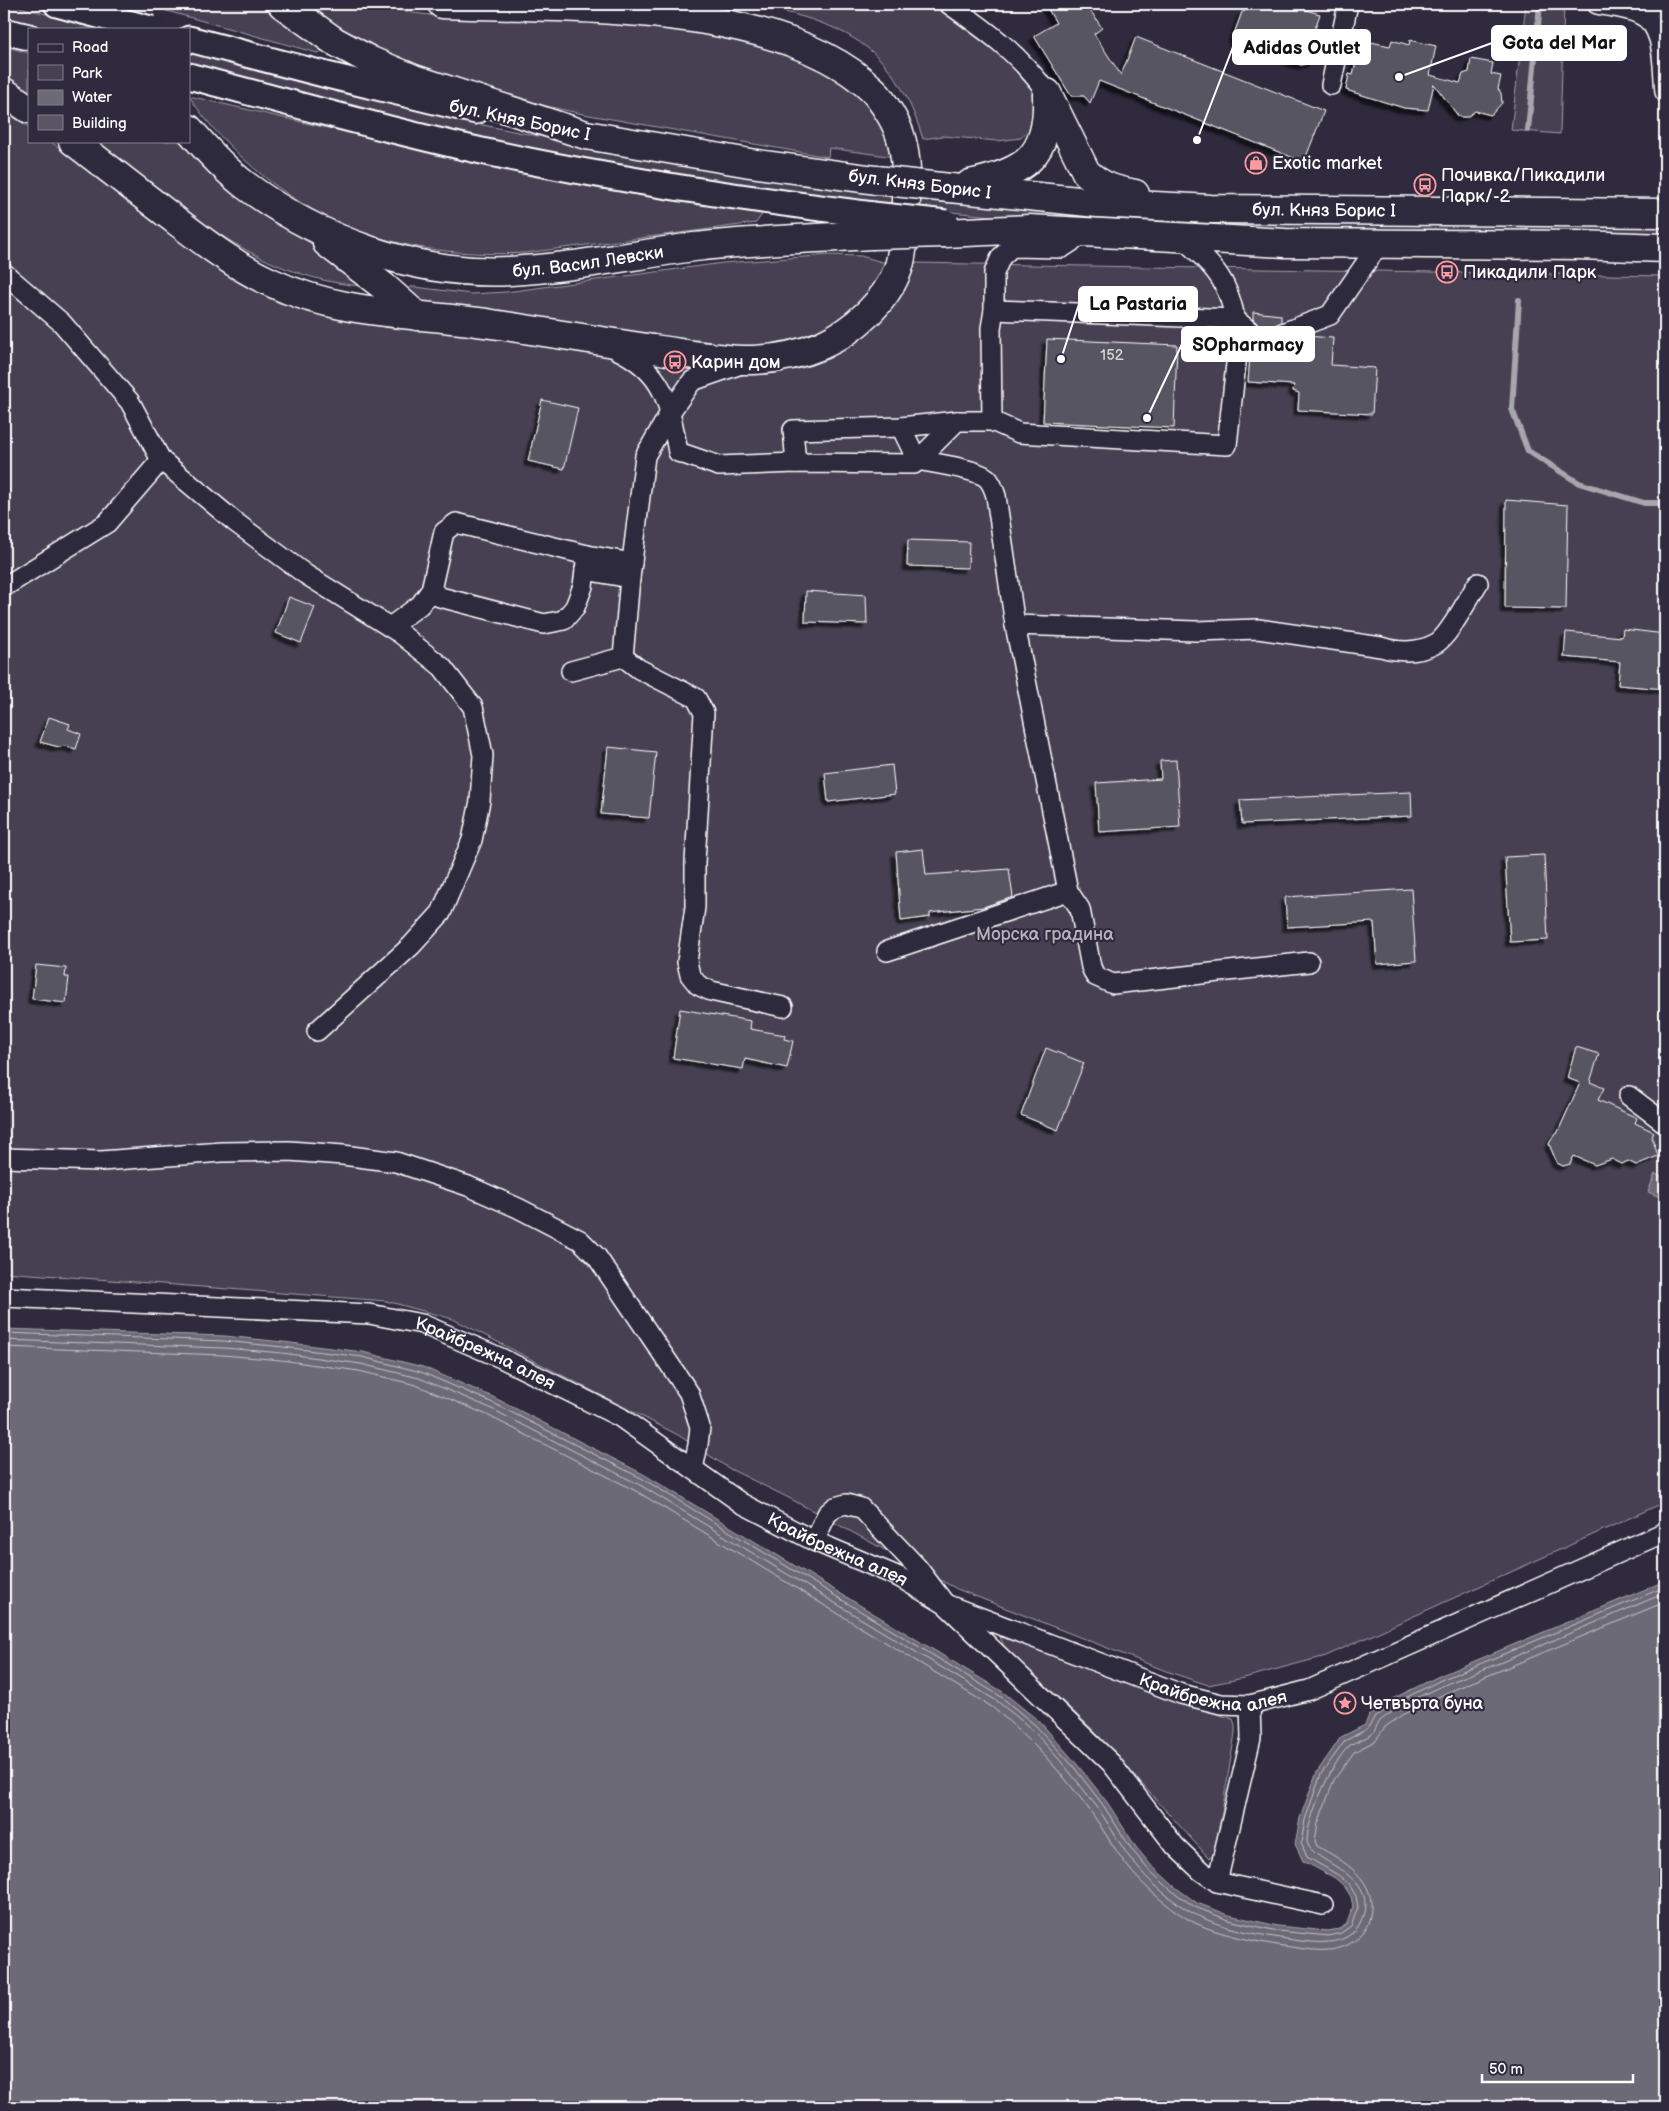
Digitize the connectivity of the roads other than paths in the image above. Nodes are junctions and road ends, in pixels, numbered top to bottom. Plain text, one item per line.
1 (57, 4) edge
2 (116, 4) edge
3 (282, 4) edge
4 (442, 4) edge
5 (949, 4) edge
6 (1348, 4) edge
7 (1597, 4) edge
8 (1657, 4) edge
9 (1640, 14) junction
10 (128, 28) edge
11 (147, 28) edge
12 (4, 31) edge
13 (28, 37) edge
14 (190, 39) edge
15 (190, 76) edge
16 (1331, 85) dead end
17 (4, 92) edge
18 (1665, 92) edge
19 (1047, 93) junction
20 (28, 108) edge
21 (190, 130) edge
22 (586, 135) junction
23 (74, 142) edge
24 (950, 188) junction
25 (1211, 209) junction
26 (1665, 213) edge
27 (290, 214) junction
28 (872, 225) junction
29 (1029, 229) joint
30 (1085, 233) junction
31 (1183, 239) junction
32 (1379, 244) junction
33 (1665, 248) edge
34 (4, 274) edge
35 (994, 310) junction
36 (417, 316) junction
37 (1235, 319) junction
38 (1252, 332) tunnel mouth
39 (1280, 334) tunnel mouth
40 (594, 339) junction
41 (751, 360) junction
42 (670, 411) junction
43 (956, 420) junction
44 (992, 421) junction
45 (901, 427) junction
46 (161, 460) junction
47 (917, 460) junction
48 (796, 463) junction
49 (586, 562) junction
50 (631, 570) junction
51 (1478, 583) dead end
52 (4, 587) edge
53 (430, 590) junction
54 (1015, 625) junction
55 (390, 627) junction
56 (624, 658) junction
57 (571, 671) dead end
58 (1068, 891) junction
59 (887, 952) dead end
60 (1309, 962) dead end
61 (782, 1007) dead end
62 (317, 1031) dead end
63 (1629, 1096) dead end
64 (1665, 1123) edge
65 (4, 1158) edge
66 (4, 1297) edge
67 (693, 1468) junction
68 (1665, 1532) edge
69 (814, 1541) junction
70 (945, 1604) junction
71 (1250, 1705) junction
72 (1216, 1882) junction
73 (1324, 1905) dead end

1 - 11 main road, bridge
2 - 10 highway
3 - 22 highway
4 - 41 highway
5 - 19 street
6 - 16 street
7 - 9 street
8 - 9 street
9 - 18 street
12 - 13 main road
14 - 22 main road, бул. Княз Борис I
15 - 28 main road, бул. Княз Борис I
17 - 20 highway
19 - 24 highway
19 - 25 highway
21 - 27 highway, бул. Васил Левски
22 - 24 highway, бул. Княз Борис I, bridge
23 - 36 highway
24 - 25 highway, бул. Княз Борис I
25 - 26 highway, бул. Княз Борис I
27 - 28 highway, бул. Васил Левски
27 - 36 highway
28 - 29 highway, бул. Васил Левски, bridge
29 - 30 highway, бул. Княз Борис I
30 - 31 highway, бул. Княз Борис I
30 - 35 street
31 - 32 highway, бул. Княз Борис I
31 - 37 street
32 - 33 highway, бул. Княз Борис I
32 - 39 street
34 - 46 street
35 - 37 street
35 - 44 street
36 - 40 highway
37 - 38 street
37 - 44 street
40 - 41 highway
40 - 42 street
41 - 42 street
42 - 48 street
42 - 50 street
43 - 44 street
43 - 45 street
43 - 47 street
45 - 47 street
45 - 48 street
46 - 52 street
46 - 55 street
47 - 48 street
47 - 54 street
49 - 50 street
49 - 53 street
49 - 53 street
50 - 56 street
51 - 54 street
53 - 55 street
54 - 58 street
55 - 62 street
56 - 57 street
56 - 61 street
58 - 59 street
58 - 60 street
63 - 64 street
65 - 67 street
66 - 67 street, Крайбрежна алея
67 - 69 street, Крайбрежна алея
68 - 71 street, Крайбрежна алея
69 - 70 street, Крайбрежна алея
69 - 70 street
70 - 71 street, Крайбрежна алея
70 - 72 street
71 - 72 street
72 - 73 street

